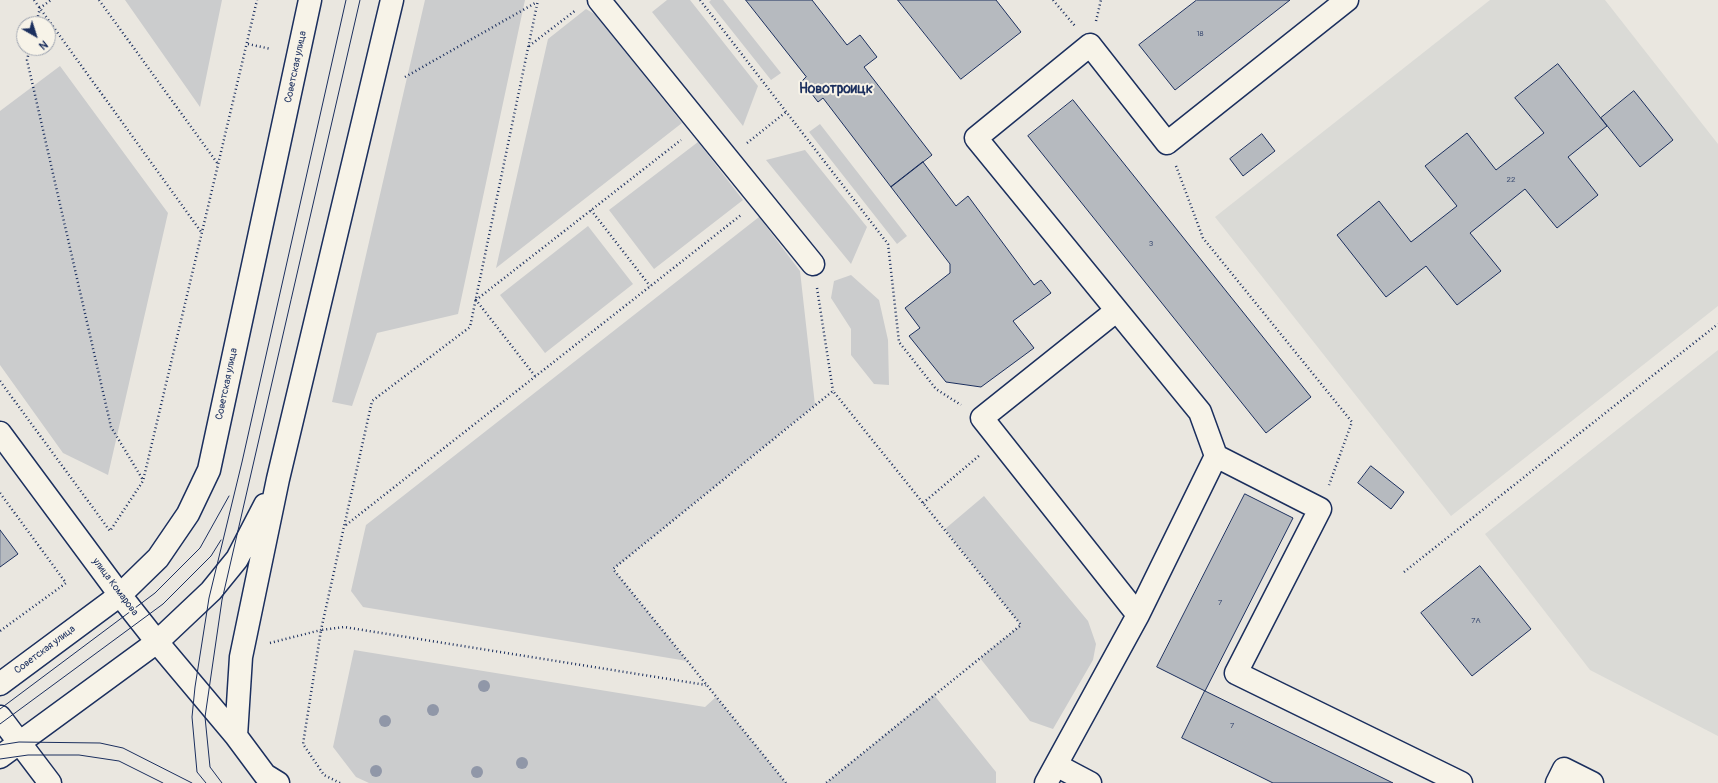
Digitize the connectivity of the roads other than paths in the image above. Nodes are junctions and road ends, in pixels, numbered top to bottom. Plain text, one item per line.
1 (310, 0) edge
2 (392, 0) edge
3 (599, 0) edge
4 (1348, 0) edge
5 (813, 264) road end
6 (1116, 311) junction
7 (0, 433) edge
8 (1216, 456) junction
9 (278, 479) junction
10 (120, 595) junction
11 (1138, 615) junction
12 (157, 642) junction
13 (0, 683) edge
14 (0, 718) edge
15 (236, 736) junction
16 (19, 742) junction
17 (0, 757) edge
18 (1051, 774) edge
19 (272, 779) edge
20 (50, 783) edge
21 (1090, 783) edge
22 (1461, 783) edge
23 (1557, 783) edge
24 (1592, 783) edge

1 - 10 main road, Советская улица
2 - 9 main road
3 - 5 main road
4 - 6 main road
6 - 8 main road
6 - 11 main road
7 - 10 main road, улица Комарова
8 - 11 main road
8 - 22 main road
9 - 12 main road
9 - 15 main road
10 - 12 main road, улица Комарова
10 - 13 main road, Советская улица
11 - 18 main road
12 - 15 main road, улица Комарова
12 - 16 main road
14 - 16 main road
15 - 19 main road
16 - 17 main road
16 - 20 main road
18 - 21 main road
23 - 24 main road

